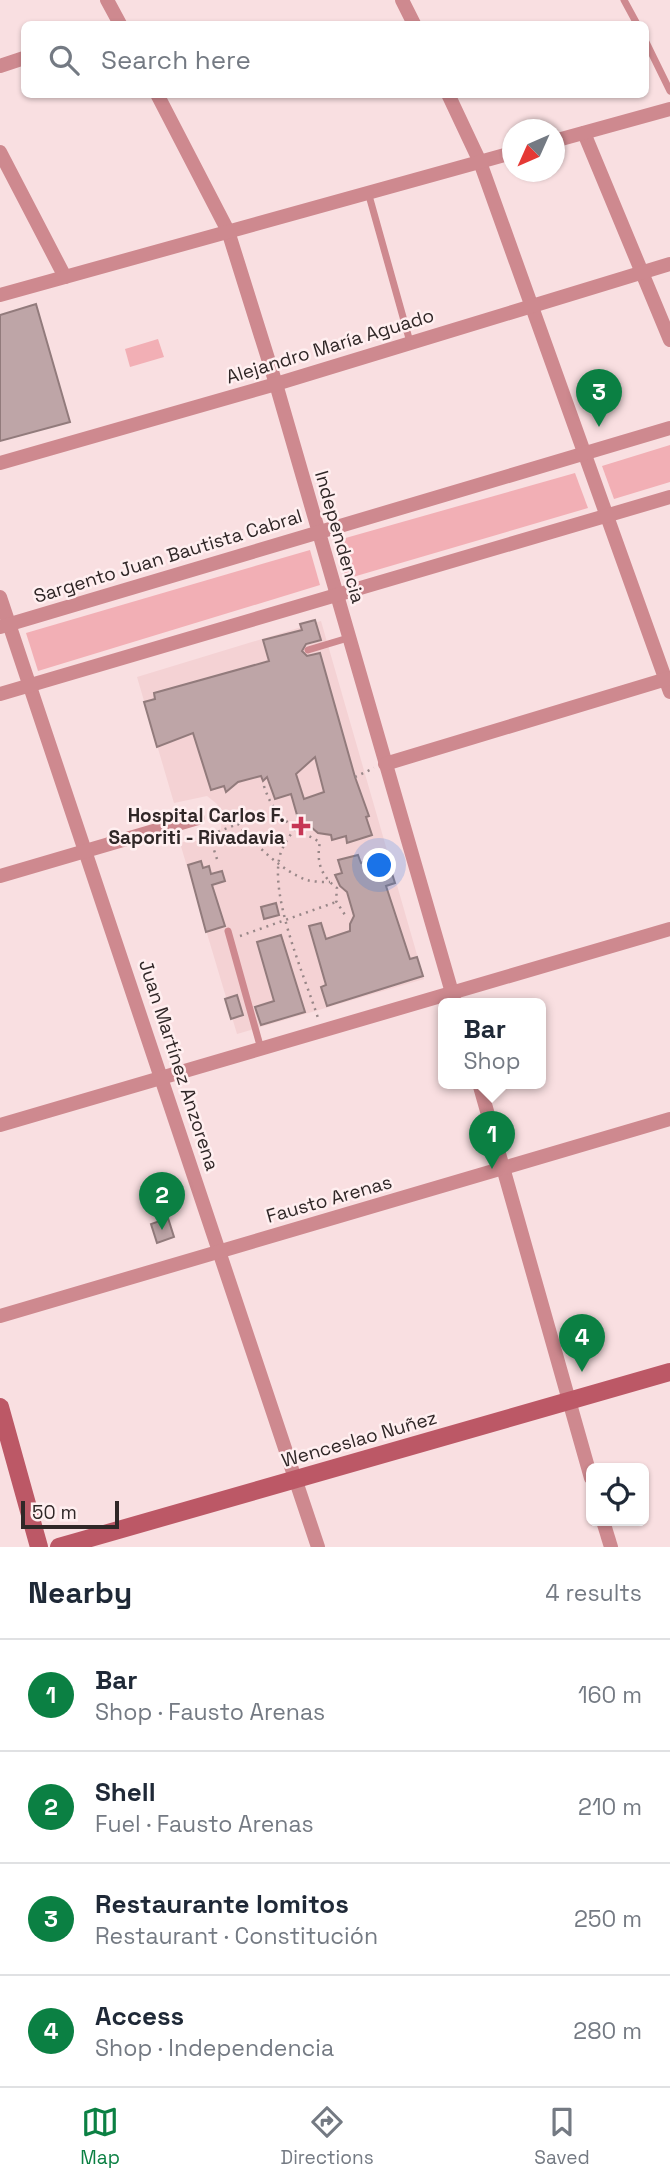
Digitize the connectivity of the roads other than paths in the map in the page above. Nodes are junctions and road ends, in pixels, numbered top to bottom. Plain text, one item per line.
1 (107, 0) edge
2 (402, 0) edge
3 (624, 0) edge
4 (118, 21) edge
5 (412, 21) edge
6 (635, 21) edge
7 (649, 48) edge
8 (21, 59) edge
9 (0, 66) edge
10 (670, 91) edge
11 (159, 98) edge
12 (450, 98) edge
13 (670, 109) edge
14 (584, 133) junction
15 (565, 138) edge
16 (0, 152) edge
17 (502, 156) edge
18 (480, 162) junction
19 (368, 192) junction
20 (228, 231) junction
21 (670, 264) edge
22 (642, 273) junction
23 (65, 277) junction
24 (0, 295) edge
25 (532, 305) junction
26 (670, 340) edge
27 (410, 342) junction
28 (275, 384) junction
29 (670, 428) edge
30 (586, 453) junction
31 (0, 463) edge
32 (670, 497) edge
33 (608, 516) junction
34 (319, 531) junction
35 (336, 595) junction
36 (0, 597) edge
37 (5, 626) edge
38 (348, 638) junction
39 (308, 650) dead end
40 (668, 683) edge
41 (30, 685) junction
42 (0, 694) edge
43 (385, 764) junction
44 (198, 818) dead end
45 (86, 849) junction
46 (0, 876) edge
47 (670, 929) edge
48 (228, 931) dead end
49 (454, 998) edge
50 (438, 1002) edge
51 (261, 1049) junction
52 (163, 1079) junction
53 (482, 1089) edge
54 (670, 1119) edge
55 (0, 1125) edge
56 (505, 1167) junction
57 (220, 1251) junction
58 (0, 1316) edge
59 (670, 1372) edge
60 (569, 1401) junction
61 (0, 1407) edge
62 (587, 1463) edge
63 (296, 1479) junction
64 (605, 1526) edge
65 (39, 1547) edge
66 (59, 1547) edge
67 (318, 1547) edge
68 (611, 1547) edge

1 - 4 street
2 - 5 street
3 - 6 lane
7 - 10 lane
8 - 9 street
11 - 20 street, Independencia
12 - 18 street
13 - 14 street
14 - 15 street
14 - 22 street
16 - 23 street
17 - 18 street
18 - 19 street
18 - 25 street
19 - 20 street
19 - 27 lane
20 - 23 street
20 - 28 street, Independencia
21 - 22 street, Alejandro María Aguado
22 - 25 street, Alejandro María Aguado
22 - 26 street
23 - 24 street
25 - 27 street, Alejandro María Aguado
25 - 30 street
27 - 28 street, Alejandro María Aguado
28 - 31 street, Alejandro María Aguado
28 - 34 street, Independencia
29 - 30 street, Sargento Juan Bautista Cabral
30 - 33 street
30 - 34 street, Sargento Juan Bautista Cabral
32 - 33 street
33 - 35 street
33 - 40 street
34 - 35 street, Independencia
34 - 37 street, Sargento Juan Bautista Cabral
35 - 38 street, Independencia
35 - 41 street
36 - 37 street, Juan Martínez Anzorena
37 - 41 street, Juan Martínez Anzorena
38 - 39 lane
38 - 43 street, Independencia
40 - 43 street
41 - 42 street
41 - 45 street, Juan Martínez Anzorena
43 - 49 street, Independencia
44 - 45 street
45 - 46 street
45 - 52 street, Juan Martínez Anzorena
47 - 49 street
48 - 51 lane
50 - 51 street
51 - 52 street
52 - 55 street
52 - 57 street, Juan Martínez Anzorena
53 - 56 street
54 - 56 street, Fausto Arenas
56 - 57 street, Fausto Arenas
56 - 60 street
57 - 58 street, Fausto Arenas
57 - 63 street, Juan Martínez Anzorena
59 - 60 street, Wenceslao Nuñez
60 - 62 street
60 - 63 street, Wenceslao Nuñez
61 - 65 street
63 - 66 street, Wenceslao Nuñez
63 - 67 street, Juan Martínez Anzorena
64 - 68 street

